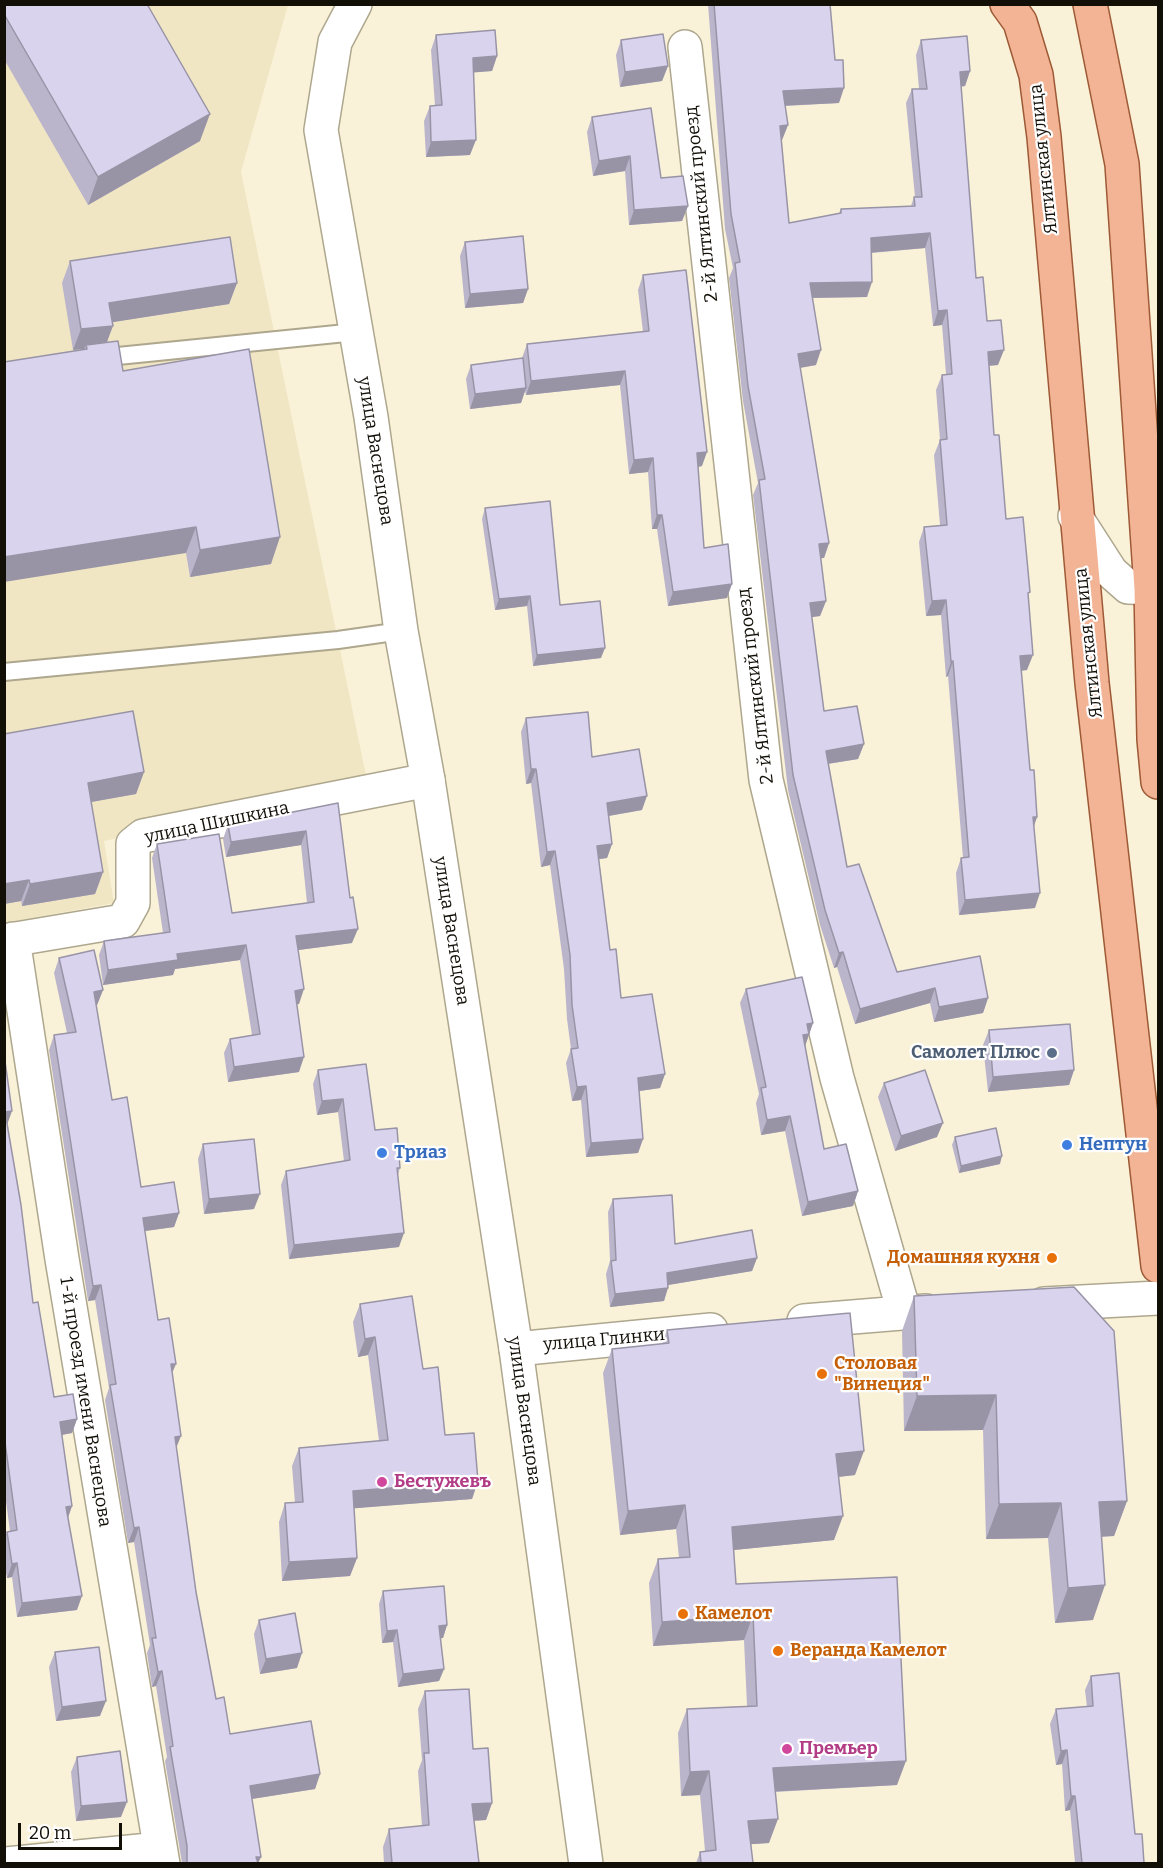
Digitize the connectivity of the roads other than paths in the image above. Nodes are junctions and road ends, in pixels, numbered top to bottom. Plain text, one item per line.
1 (339, 4) edge
2 (355, 4) edge
3 (1090, 4) edge
4 (1013, 13) edge
5 (335, 42) junction
6 (685, 47) dead end
7 (356, 332) junction
8 (87, 359) edge
9 (1075, 516) junction
10 (1155, 588) edge
11 (401, 631) junction
12 (4, 672) edge
13 (428, 780) junction
14 (1158, 782) edge
15 (9, 940) edge
16 (1158, 1266) edge
17 (1158, 1298) edge
18 (1018, 1306) edge
19 (961, 1309) edge
20 (904, 1312) junction
21 (774, 1324) edge
22 (739, 1328) edge
23 (516, 1349) junction
24 (161, 1856) edge
25 (6, 1863) edge
26 (586, 1863) edge

1 - 5 street
2 - 5 street, улица Васнецова
3 - 10 main road
4 - 9 main road, Ялтинская улица
5 - 7 street, улица Васнецова
6 - 20 street, 2-й Ялтинский проезд
7 - 8 lane
7 - 11 street, улица Васнецова
9 - 10 street
9 - 16 main road, Ялтинская улица
10 - 14 main road
11 - 12 lane
11 - 13 street, улица Васнецова
13 - 15 street, улица Шишкина
13 - 23 street, улица Васнецова
15 - 24 street, 1-й проезд имени Васнецова
17 - 18 street
19 - 20 street
20 - 21 street
22 - 23 street, улица Глинки
23 - 26 street, улица Васнецова
24 - 25 street

